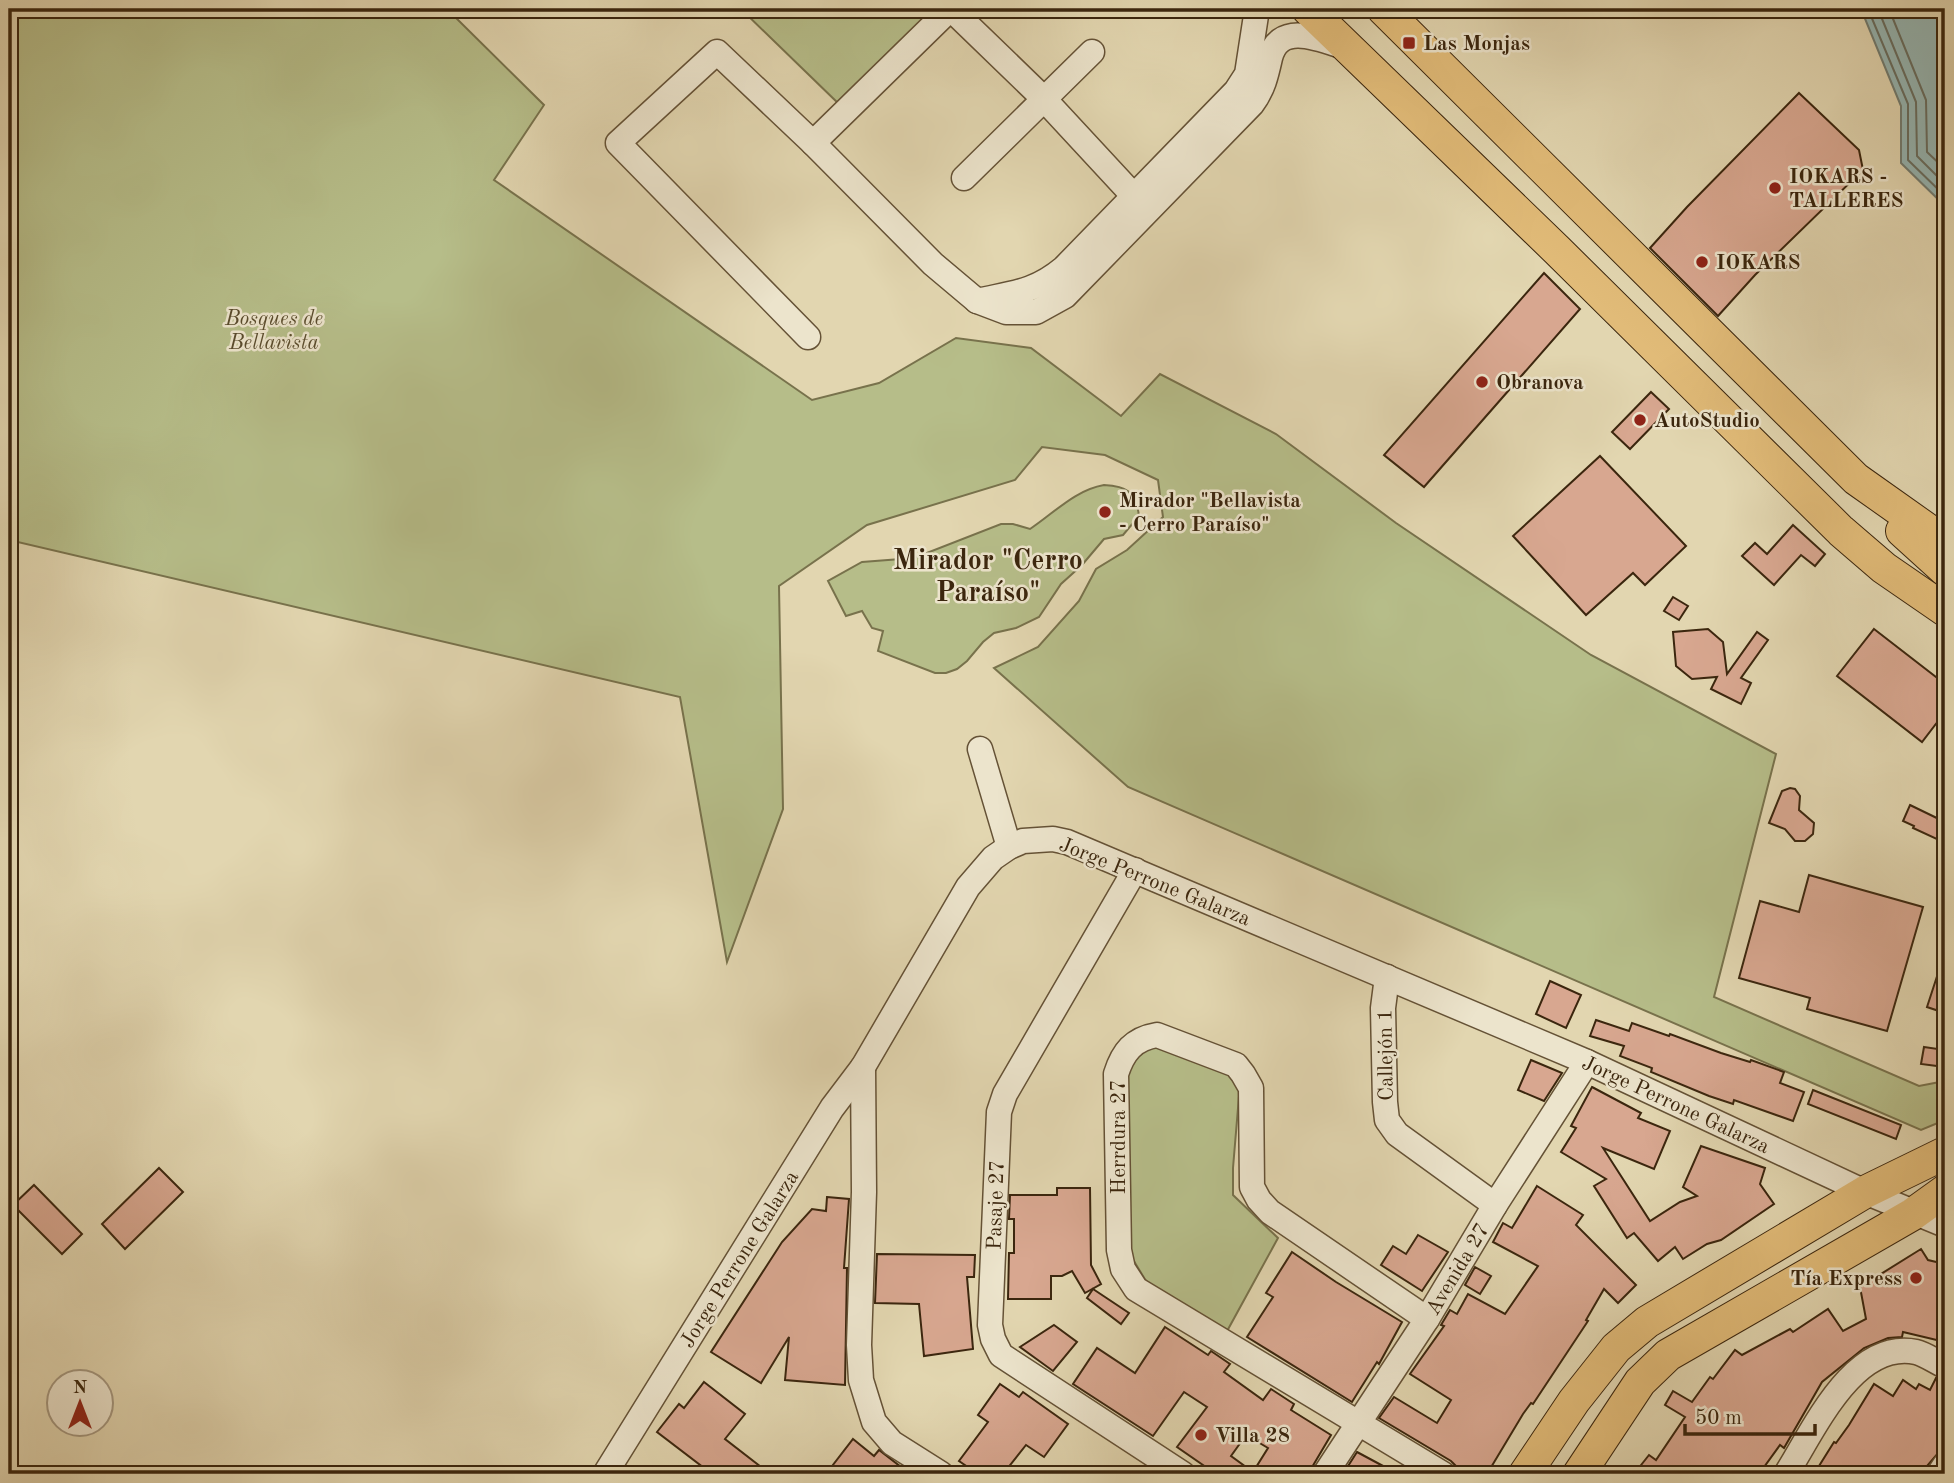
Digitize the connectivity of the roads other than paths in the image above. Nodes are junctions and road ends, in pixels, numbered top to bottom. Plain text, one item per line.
1 (951, 9) edge
2 (1257, 9) edge
3 (1308, 9) edge
4 (1383, 9) edge
5 (1349, 49) junction
6 (1091, 52) dead end
7 (1043, 98) junction
8 (813, 143) junction
9 (964, 178) dead end
10 (1140, 202) junction
11 (808, 337) dead end
12 (1856, 479) junction
13 (1945, 542) edge
14 (1945, 570) edge
15 (1945, 610) edge
16 (980, 749) dead end
17 (1009, 847) junction
18 (1135, 870) junction
19 (1387, 977) junction
20 (1587, 1062) junction
21 (863, 1067) junction
22 (1945, 1153) edge
23 (1945, 1191) edge
24 (1865, 1192) junction
25 (1495, 1205) junction
26 (1913, 1214) junction
27 (1945, 1225) edge
28 (1427, 1319) junction
29 (1945, 1366) edge
30 (1357, 1424) junction
31 (1945, 1465) edge
32 (615, 1471) edge
33 (941, 1474) edge
34 (1183, 1474) edge
35 (1325, 1474) edge
36 (1443, 1474) edge
37 (1525, 1474) edge
38 (1578, 1474) edge
39 (1787, 1474) edge
40 (1939, 1474) edge

1 - 7 street
1 - 8 street
2 - 10 street
3 - 5 main road
4 - 12 main road
5 - 10 street
5 - 15 main road
6 - 7 street
7 - 9 street
7 - 10 street
8 - 10 street
8 - 11 street
12 - 13 main road
12 - 14 main road
16 - 17 street
17 - 18 street, Jorge Perrone Galarza
17 - 21 street, Jorge Perrone Galarza
18 - 19 street, Jorge Perrone Galarza
18 - 34 street, Pasaje 27
19 - 20 street, Jorge Perrone Galarza
19 - 25 street, Callejón 1
20 - 24 street, Jorge Perrone Galarza
20 - 25 street, Avenida 27
21 - 32 street, Jorge Perrone Galarza
21 - 33 street
22 - 24 main road
23 - 26 main road
24 - 26 street, Jorge Perrone Galarza
24 - 37 main road
25 - 28 street, Avenida 27
26 - 27 street, Jorge Perrone Galarza
26 - 38 main road
28 - 30 street, Avenida 27
28 - 30 street, Herrdura 27
29 - 39 street
30 - 35 street, Avenida 27
30 - 36 street, Herrdura 27
31 - 40 street

